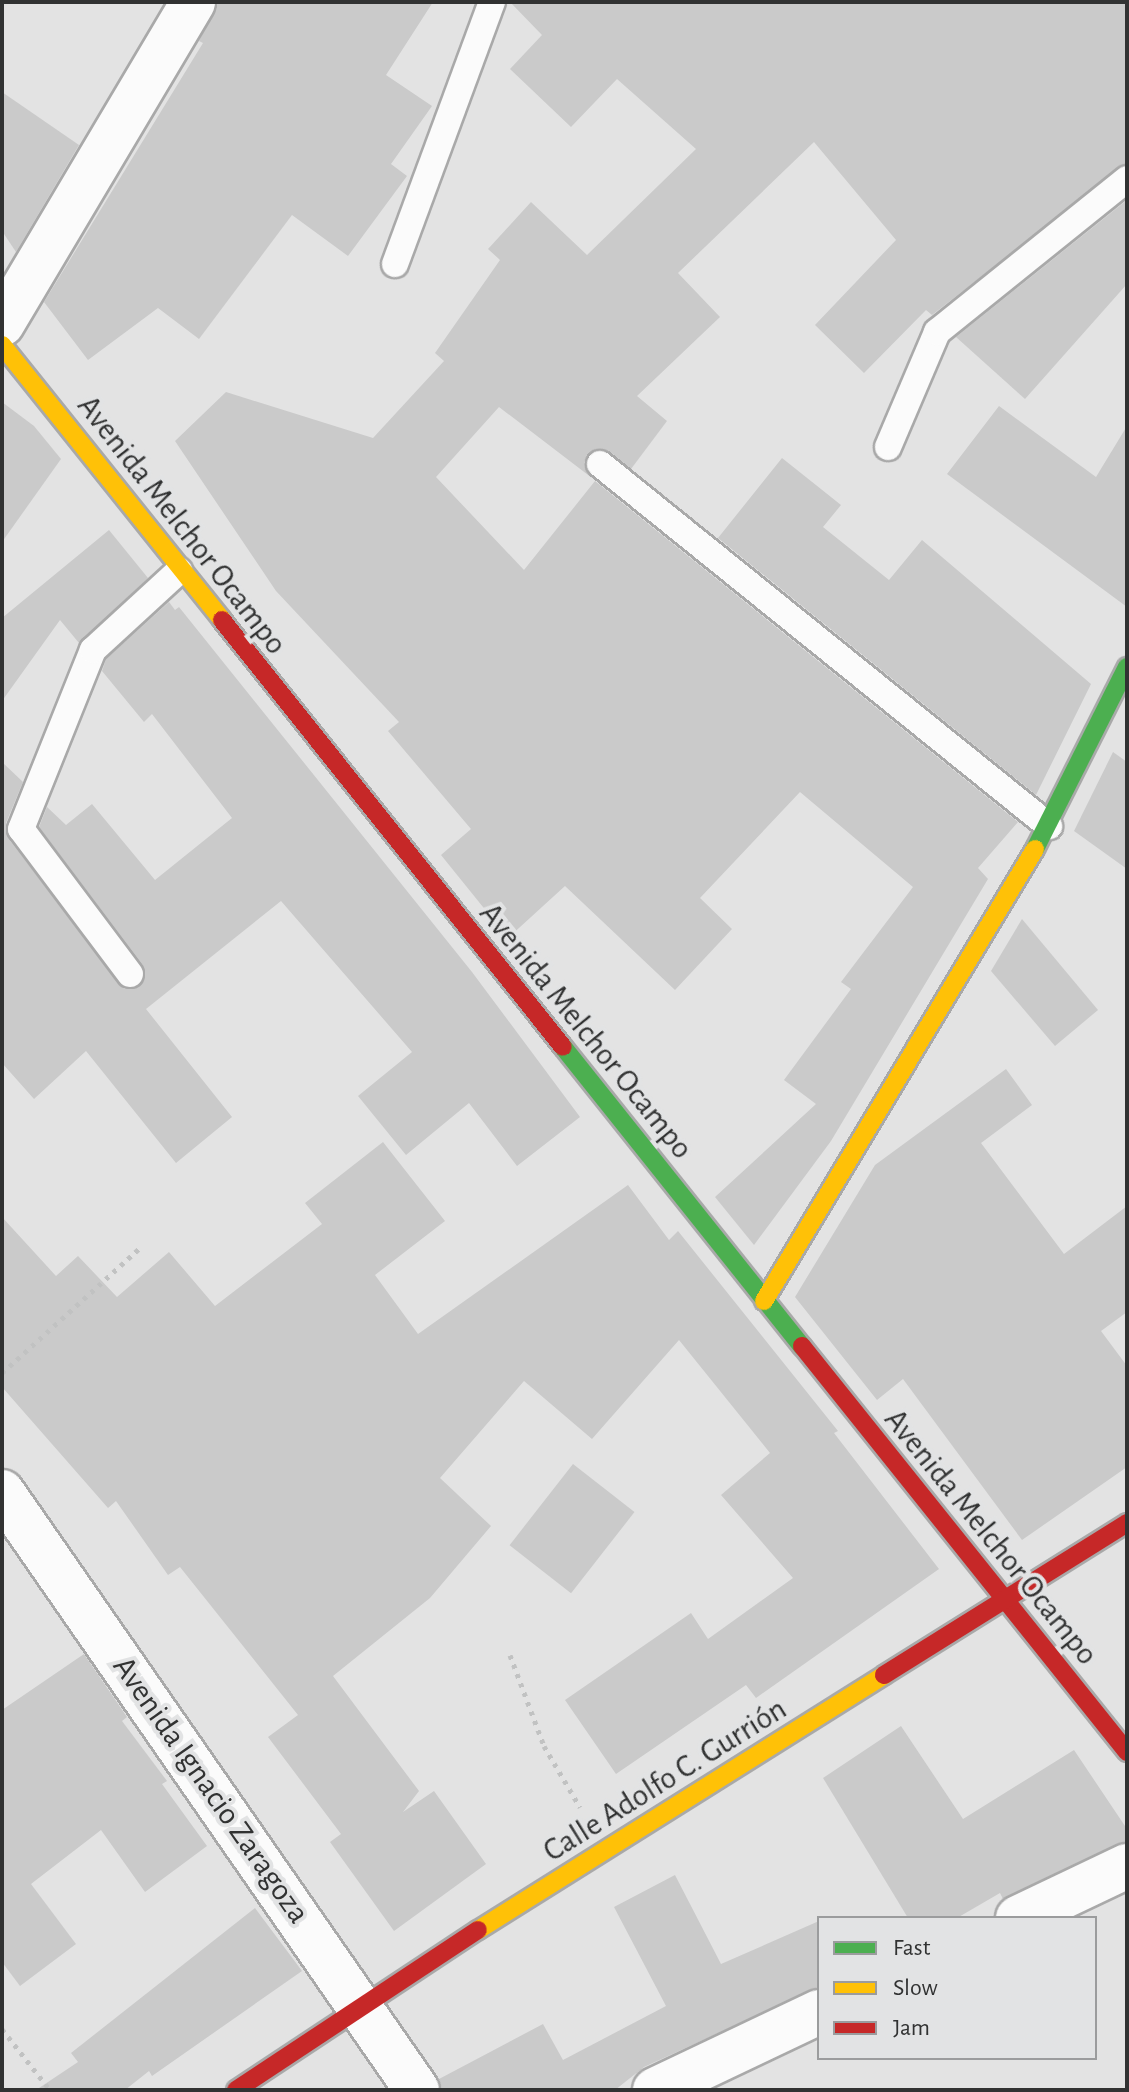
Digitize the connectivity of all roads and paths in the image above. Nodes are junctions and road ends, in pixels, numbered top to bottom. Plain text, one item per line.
1 (193, 2) edge
2 (492, 2) edge
3 (1127, 179) edge
4 (395, 264) dead end
5 (2, 324) edge
6 (2, 345) edge
7 (888, 447) dead end
8 (600, 464) dead end
9 (179, 571) junction
10 (1127, 667) edge
11 (1049, 826) junction
12 (130, 974) dead end
13 (141, 1247) dead end
14 (764, 1301) junction
15 (2, 1373) edge
16 (2, 1492) edge
17 (1127, 1523) edge
18 (1004, 1603) junction
19 (510, 1655) dead end
20 (1127, 1752) edge
21 (607, 1852) junction
22 (1127, 1866) edge
23 (1022, 1916) edge
24 (361, 2003) junction
25 (817, 2013) edge
26 (2, 2029) edge
27 (50, 2090) edge
28 (236, 2090) edge
29 (417, 2090) edge
30 (655, 2090) edge

1 - 5 street
2 - 4 lane
3 - 7 lane
6 - 9 main road, Avenida Melchor Ocampo
8 - 11 lane
9 - 12 lane
9 - 14 main road, Avenida Melchor Ocampo
10 - 11 main road
11 - 14 main road
13 - 15 path
14 - 18 main road, Avenida Melchor Ocampo
16 - 24 street, Avenida Ignacio Zaragoza
17 - 18 main road, Calle Adolfo C. Gurrión
18 - 20 main road, Avenida Melchor Ocampo
18 - 21 main road, Calle Adolfo C. Gurrión
19 - 21 path
21 - 24 main road, Calle Adolfo C. Gurrión
22 - 23 street
24 - 28 main road, Calle Adolfo C. Gurrión
24 - 29 street, Avenida Ignacio Zaragoza
25 - 30 street
26 - 27 path

